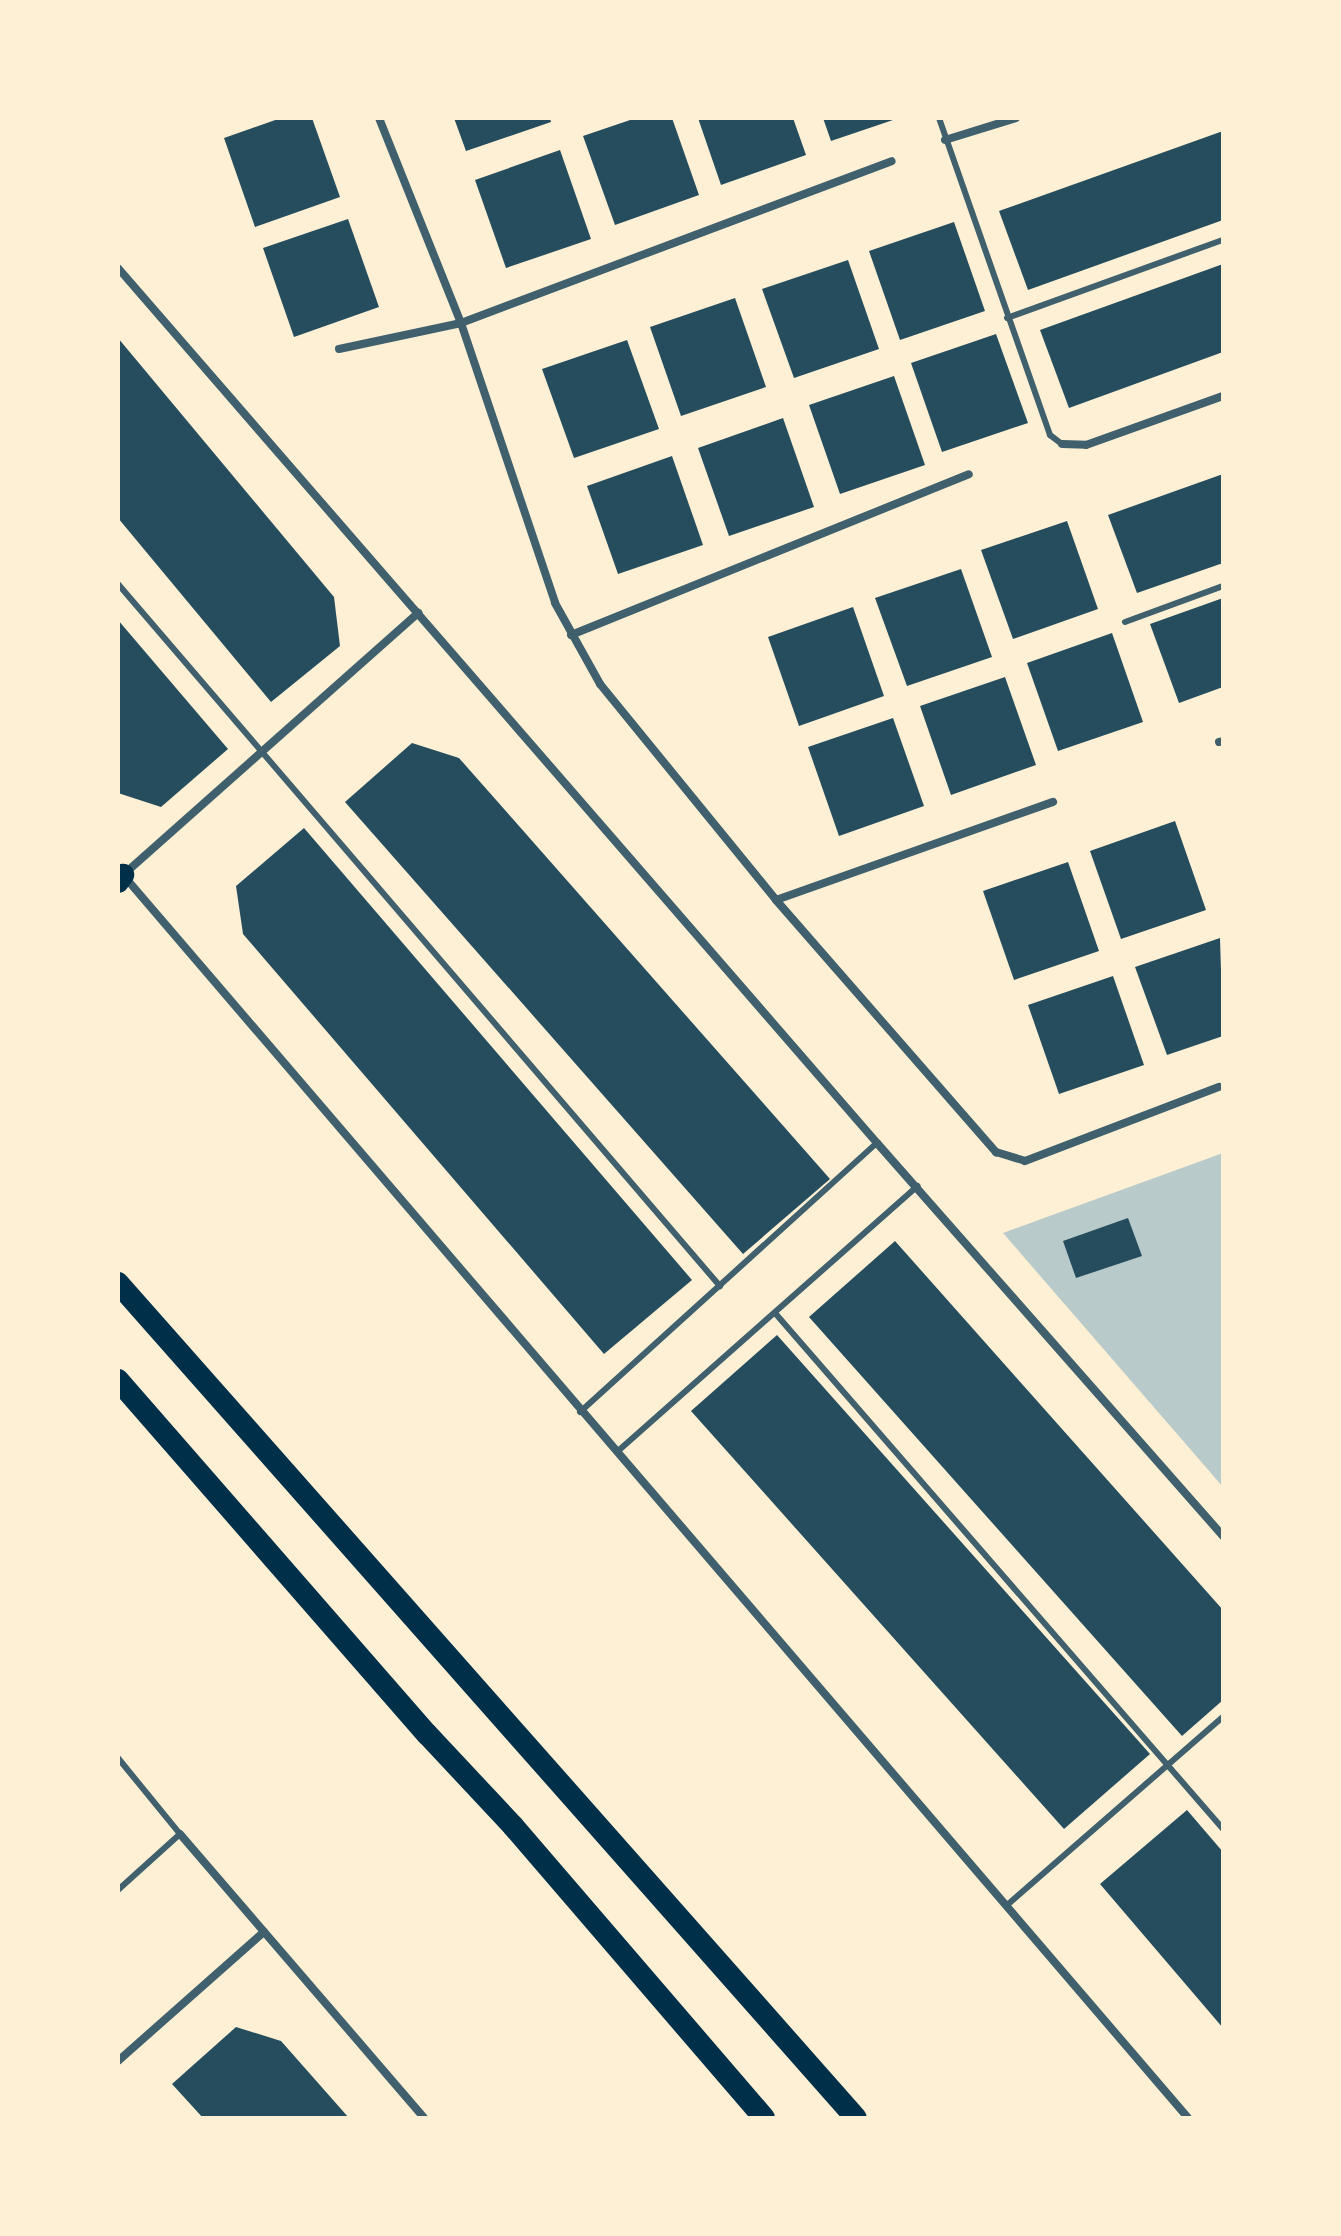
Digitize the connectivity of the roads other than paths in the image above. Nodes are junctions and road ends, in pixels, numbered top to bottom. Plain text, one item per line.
1 (379, 118) edge
2 (939, 118) edge
3 (1016, 118) edge
4 (945, 140) junction
5 (892, 161) dead end
6 (1223, 240) edge
7 (118, 268) edge
8 (1007, 318) junction
9 (461, 323) junction
10 (339, 349) dead end
11 (1223, 396) edge
12 (1062, 444) joint
13 (969, 474) dead end
14 (118, 584) edge
15 (1223, 586) edge
16 (418, 613) junction
17 (1125, 622) dead end
18 (571, 635) junction
19 (262, 751) junction
20 (1053, 802) dead end
21 (119, 876) edge
22 (776, 900) junction
23 (1219, 1087) dead end
24 (877, 1143) junction
25 (918, 1186) junction
26 (118, 1264) edge
27 (118, 1283) edge
28 (720, 1286) junction
29 (775, 1313) junction
30 (156, 1330) junction
31 (118, 1380) edge
32 (580, 1413) junction
33 (618, 1451) junction
34 (1223, 1536) edge
35 (1223, 1717) edge
36 (118, 1758) edge
37 (1168, 1765) junction
38 (1223, 1829) edge
39 (180, 1834) junction
40 (120, 1884) edge
41 (1006, 1906) junction
42 (264, 1932) junction
43 (118, 2061) edge
44 (424, 2118) edge
45 (764, 2118) edge
46 (856, 2118) edge
47 (1188, 2118) edge

1 - 9 street
2 - 4 lane
3 - 4 street
4 - 8 lane
5 - 9 street
6 - 8 lane
7 - 16 street
8 - 12 lane
9 - 10 street
9 - 18 street
11 - 12 street
13 - 18 street
14 - 19 lane
15 - 17 lane
16 - 19 street
16 - 24 street
18 - 22 street
19 - 21 street
19 - 28 lane
20 - 22 street
21 - 32 street
22 - 23 street
24 - 25 street
24 - 28 lane
25 - 29 lane
25 - 34 street
26 - 30 highway
27 - 30 highway
28 - 32 lane
29 - 33 lane
29 - 37 lane
30 - 46 highway
31 - 45 highway
32 - 33 street
33 - 41 street
35 - 37 lane
36 - 39 lane
37 - 38 lane
37 - 41 lane
39 - 40 lane
39 - 42 street
41 - 47 street
42 - 43 street
42 - 44 street

